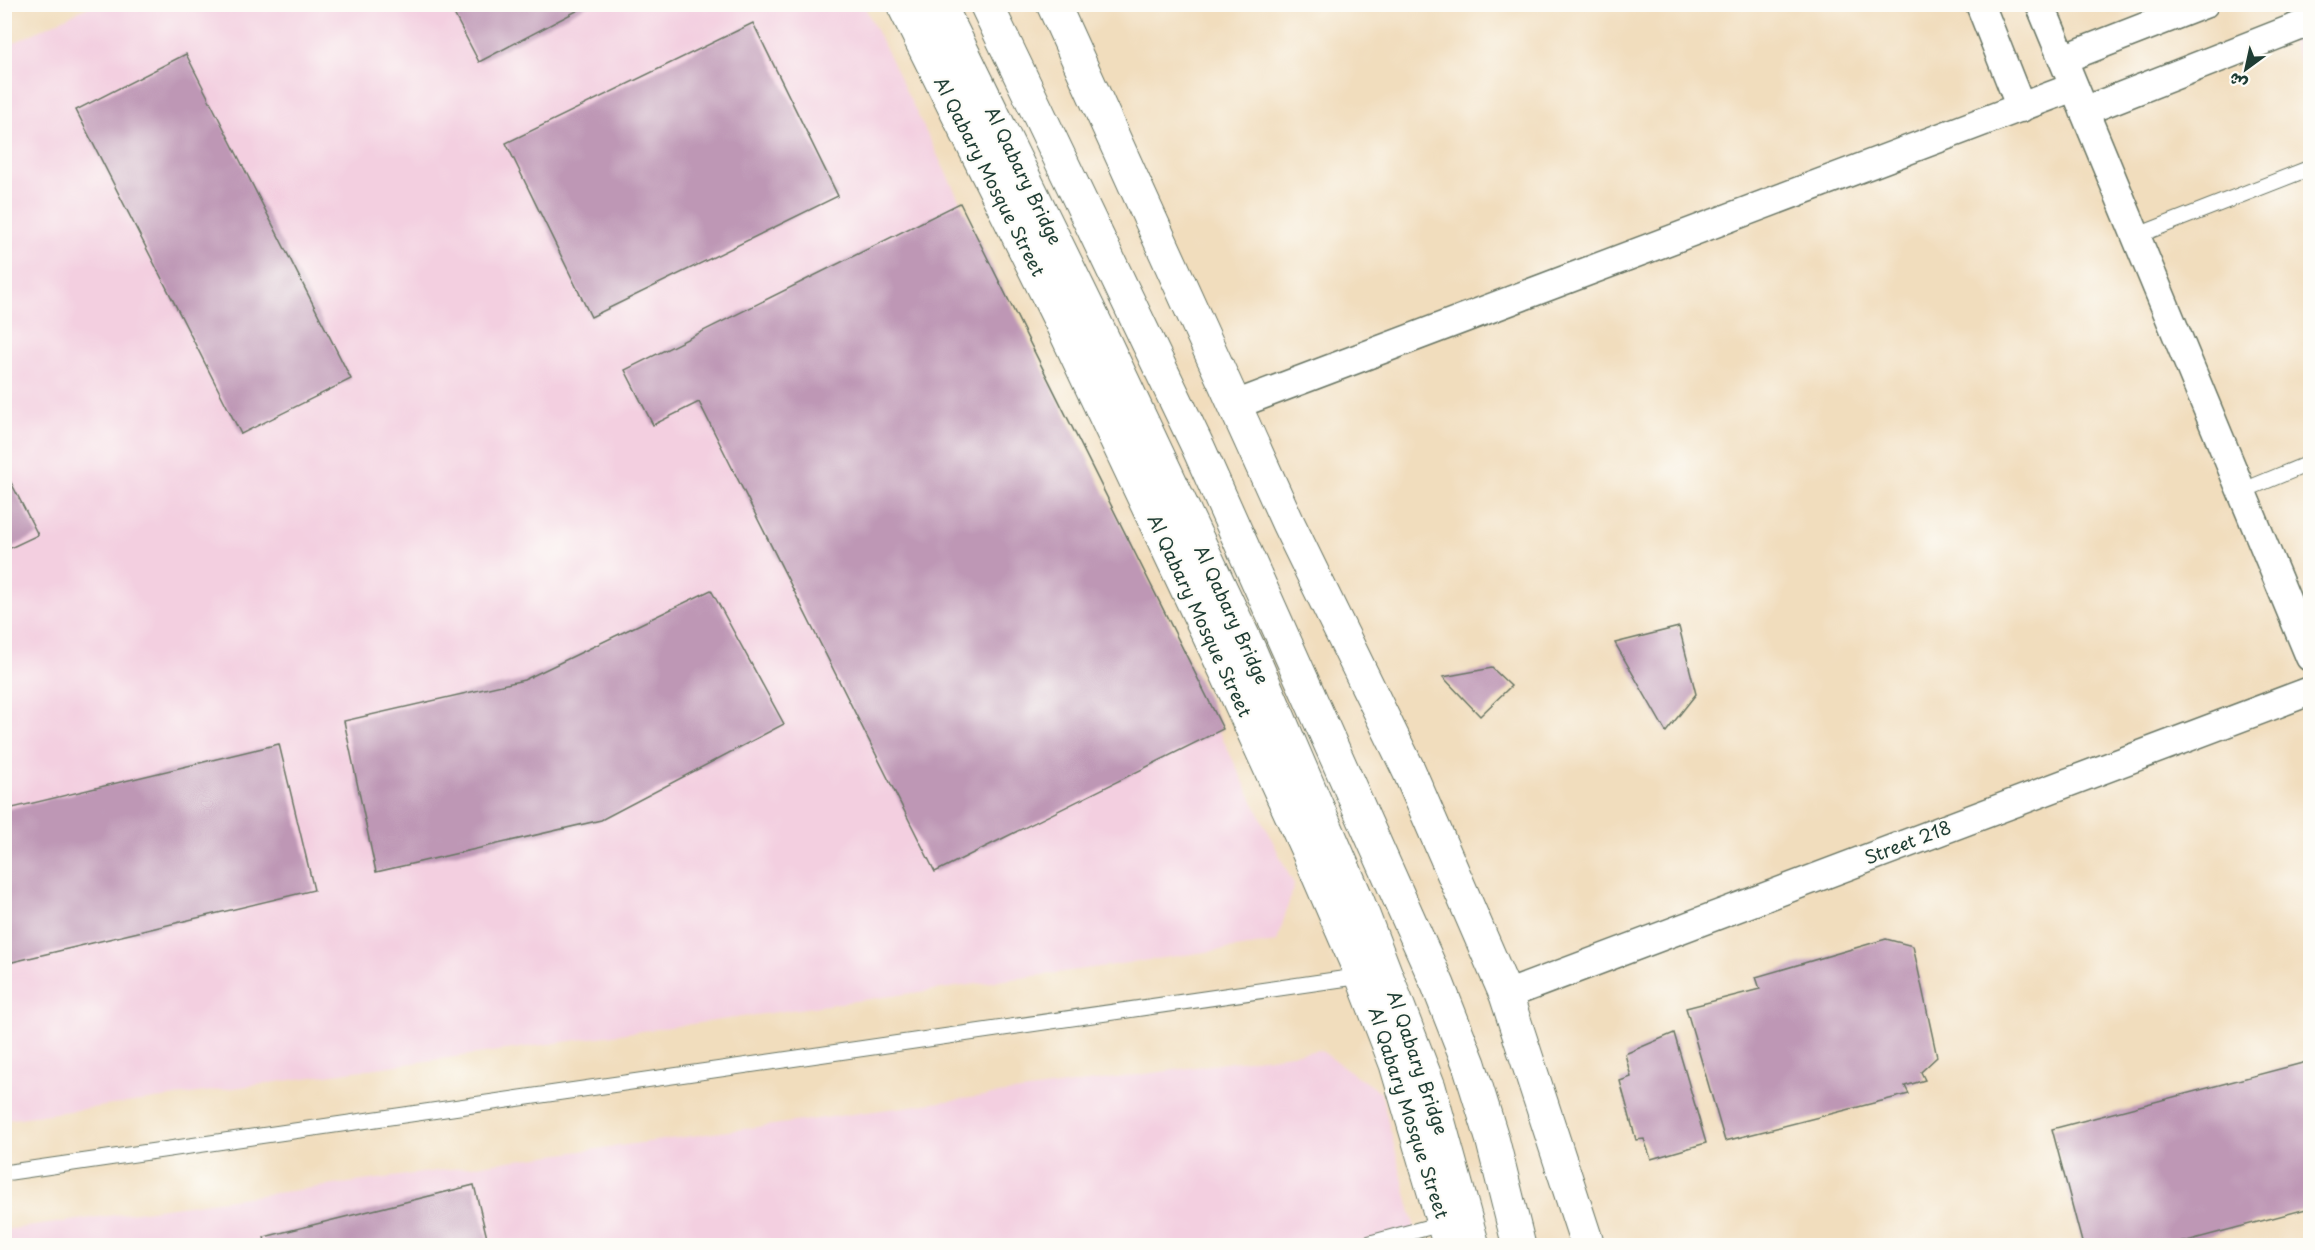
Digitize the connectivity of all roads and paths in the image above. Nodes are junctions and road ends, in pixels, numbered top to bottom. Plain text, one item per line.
1 (903, 4) edge
2 (939, 4) edge
3 (986, 4) edge
4 (1053, 4) edge
5 (1980, 4) edge
6 (2040, 4) edge
7 (2204, 4) edge
8 (2310, 22) edge
9 (2063, 59) junction
10 (2079, 99) junction
11 (2021, 108) junction
12 (2310, 168) edge
13 (2136, 236) junction
14 (1235, 405) junction
15 (2310, 463) edge
16 (2242, 491) junction
17 (2310, 657) edge
18 (2310, 692) edge
19 (1362, 976) junction
20 (1506, 995) junction
21 (4, 1173) edge
22 (1447, 1234) edge
23 (1360, 1245) edge
24 (1473, 1245) edge
25 (1519, 1245) edge
26 (1588, 1245) edge

1 - 19 street, Al Qabary Mosque Street
2 - 24 street, Al Qabary Bridge
3 - 25 street, Al Qabary Bridge
4 - 14 street
5 - 11 street
6 - 9 street
7 - 9 street
8 - 10 street
9 - 10 street
10 - 11 street
10 - 13 street
11 - 14 street
12 - 13 lane
13 - 16 street
14 - 20 street
15 - 16 lane
16 - 17 street
18 - 20 street, Street 218
19 - 21 lane
19 - 22 street, Al Qabary Mosque Street
20 - 26 street
22 - 23 lane

